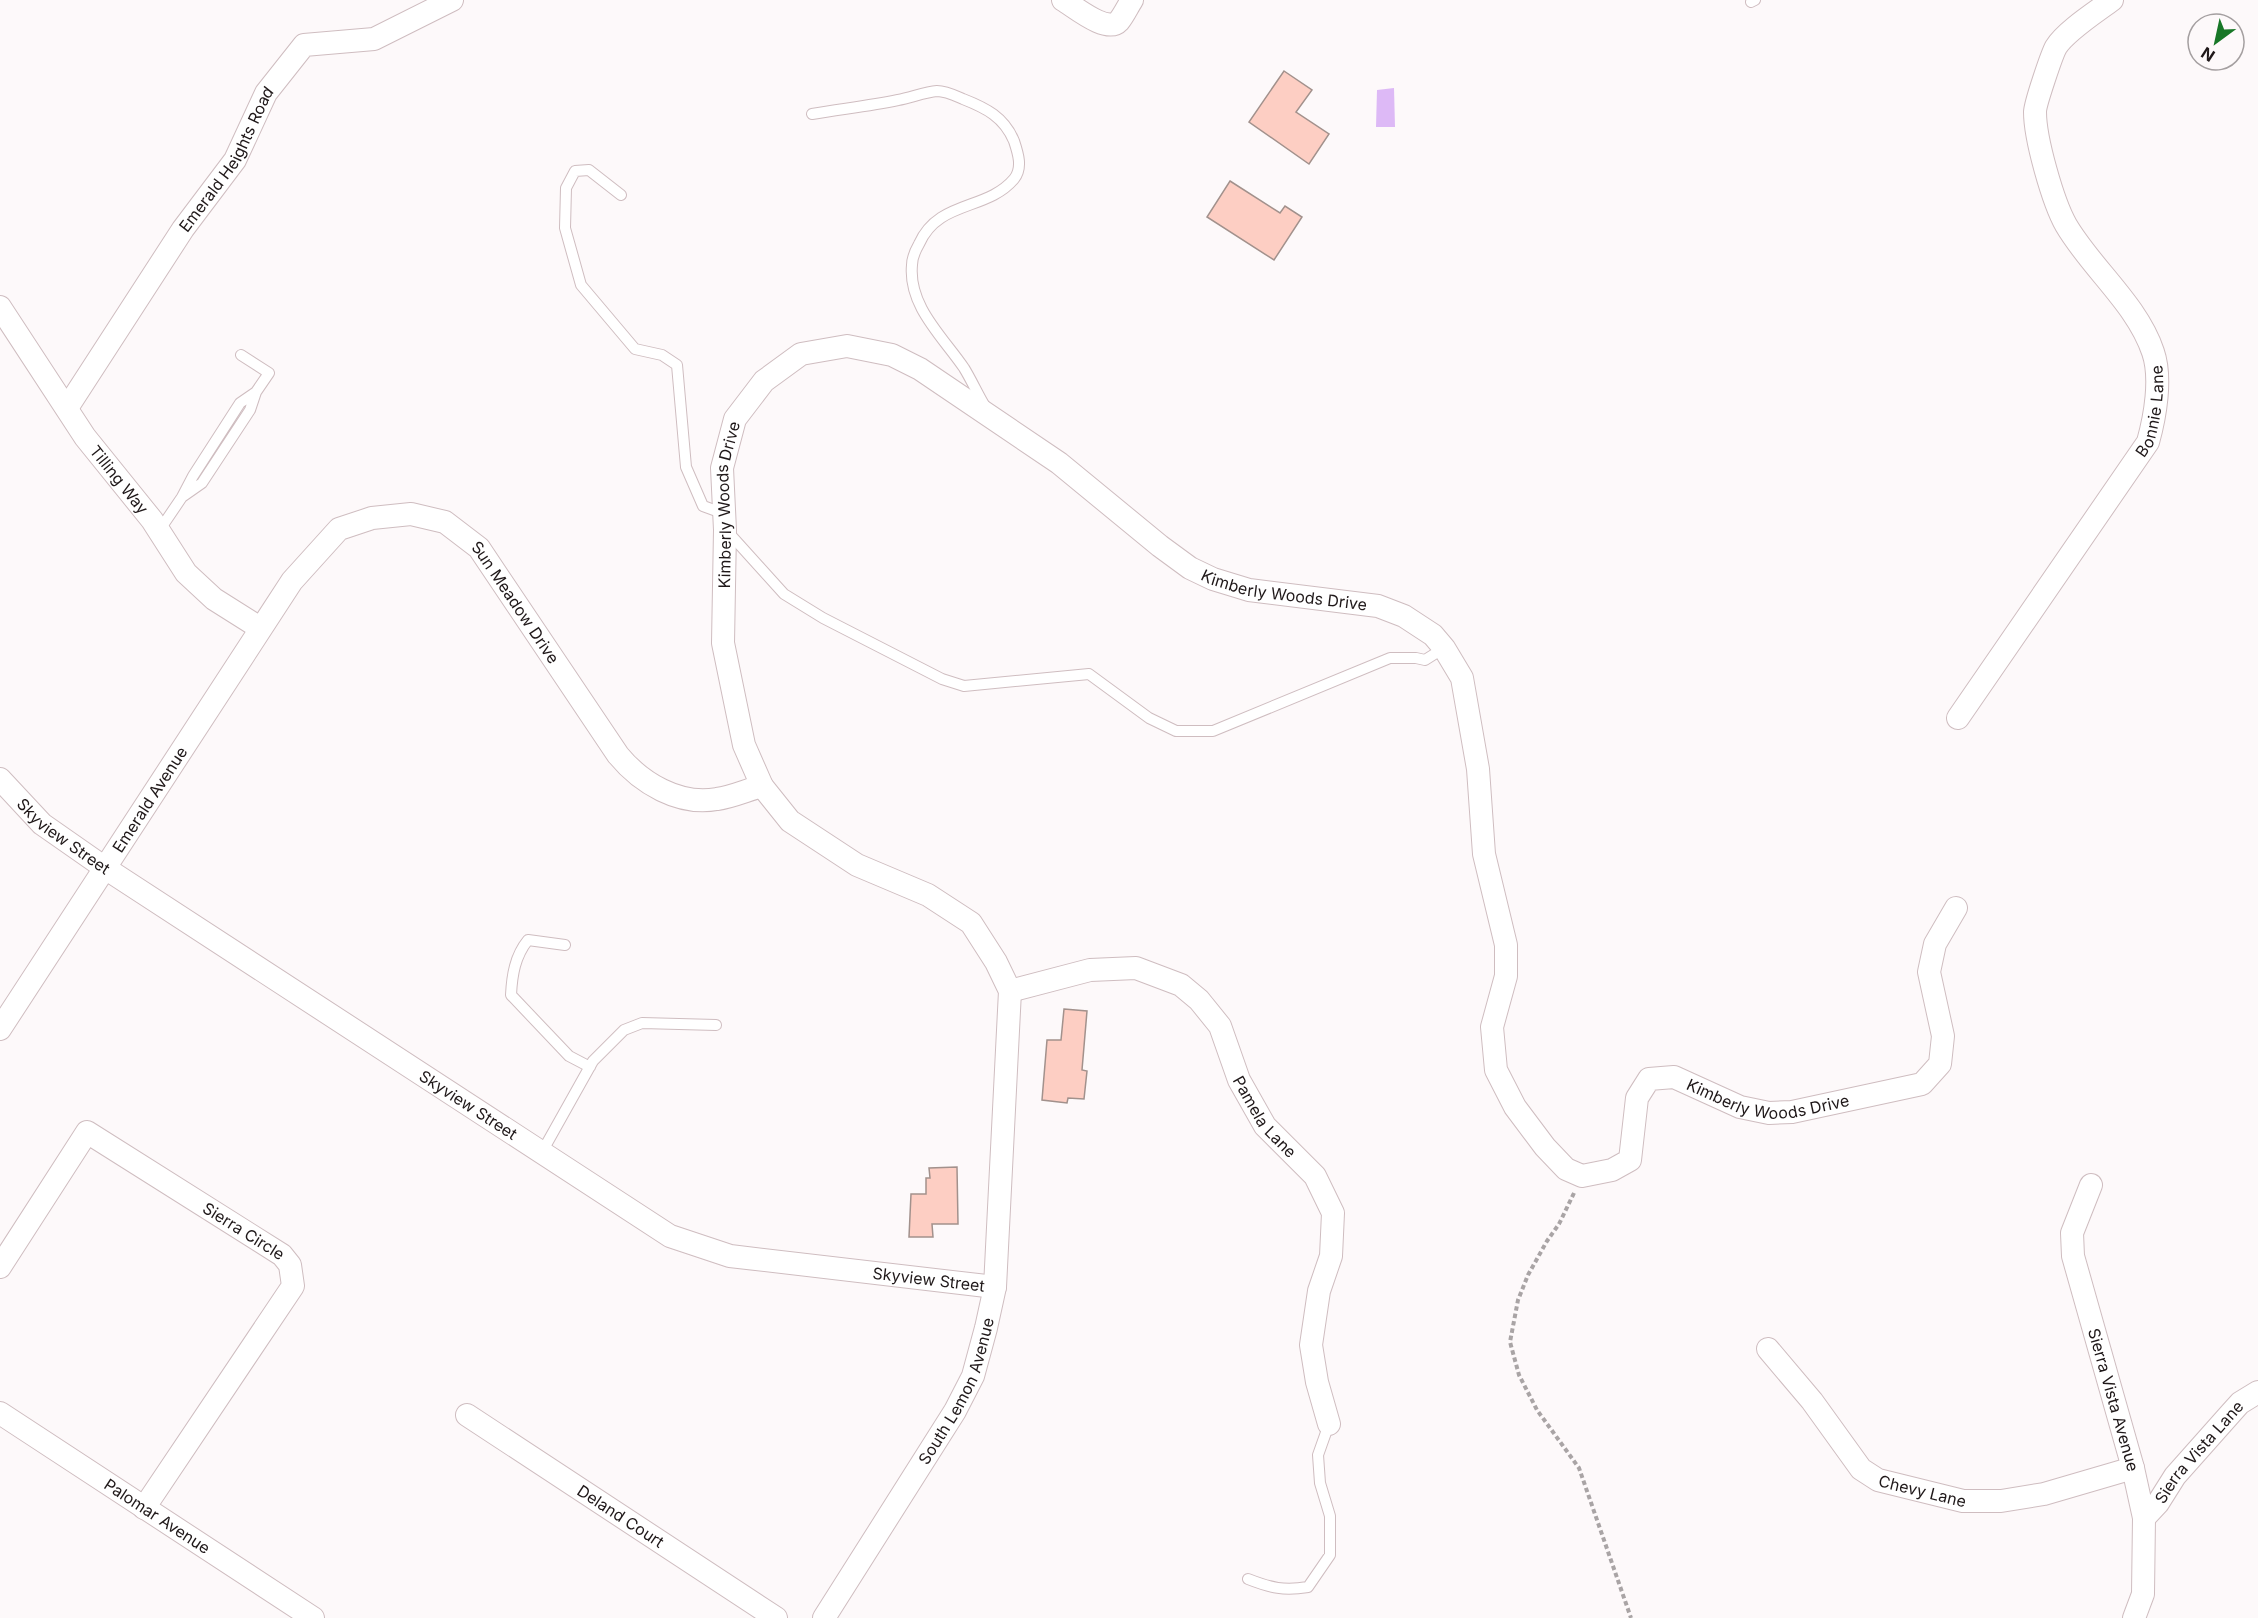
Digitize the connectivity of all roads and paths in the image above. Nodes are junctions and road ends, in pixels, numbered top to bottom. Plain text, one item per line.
1 (452, 0) edge
2 (1063, 0) edge
3 (1132, 0) edge
4 (2112, 0) edge
5 (812, 114) dead end
6 (621, 195) dead end
7 (0, 307) edge
8 (241, 355) dead end
9 (67, 408) junction
10 (990, 416) junction
11 (725, 522) junction
12 (159, 531) junction
13 (261, 628) junction
14 (1444, 648) junction
15 (1958, 718) dead end
16 (0, 779) edge
17 (762, 786) junction
18 (105, 868) junction
19 (1956, 908) dead end
20 (565, 945) dead end
21 (1010, 991) junction
22 (716, 1025) dead end
23 (0, 1029) edge
24 (590, 1067) junction
25 (542, 1152) junction
26 (1582, 1176) junction
27 (2091, 1185) dead end
28 (0, 1267) edge
29 (995, 1287) junction
30 (1768, 1349) dead end
31 (2258, 1392) edge
32 (0, 1413) edge
33 (467, 1414) dead end
34 (1329, 1424) joint
35 (2133, 1468) junction
36 (144, 1508) junction
37 (2144, 1518) junction
38 (1248, 1579) dead end
39 (313, 1618) edge
40 (776, 1618) edge
41 (824, 1618) edge
42 (1631, 1618) edge
43 (2134, 1618) edge

1 - 9 street, Emerald Heights Road
2 - 3 street
4 - 15 street, Bonnie Lane
5 - 10 lane
6 - 11 lane
7 - 9 street, Tilling Way
8 - 12 lane
9 - 12 street, Tilling Way
10 - 11 street, Kimberly Woods Drive
10 - 14 street, Kimberly Woods Drive
11 - 14 lane
11 - 17 street, Kimberly Woods Drive
12 - 13 street, Tilling Way
13 - 17 street, Sun Meadow Drive
13 - 18 street, Emerald Avenue
14 - 26 street, Kimberly Woods Drive
16 - 18 street, Skyview Street
17 - 21 street, Kimberly Woods Drive
18 - 23 street, Emerald Avenue
18 - 25 street, Skyview Street
19 - 26 street, Kimberly Woods Drive
20 - 24 lane
21 - 29 street, South Lemon Avenue
21 - 34 street, Pamela Lane
22 - 24 lane
24 - 25 lane
25 - 29 street, Skyview Street
26 - 42 path
27 - 35 street, Sierra Vista Avenue
28 - 36 street, Sierra Circle
29 - 41 street, South Lemon Avenue
30 - 35 street, Chevy Lane
31 - 37 street, Sierra Vista Lane
32 - 36 street, Palomar Avenue
33 - 40 street, Deland Court
34 - 38 lane
35 - 37 street, Sierra Vista Avenue
36 - 39 street, Palomar Avenue
37 - 43 street, Sierra Vista Avenue

